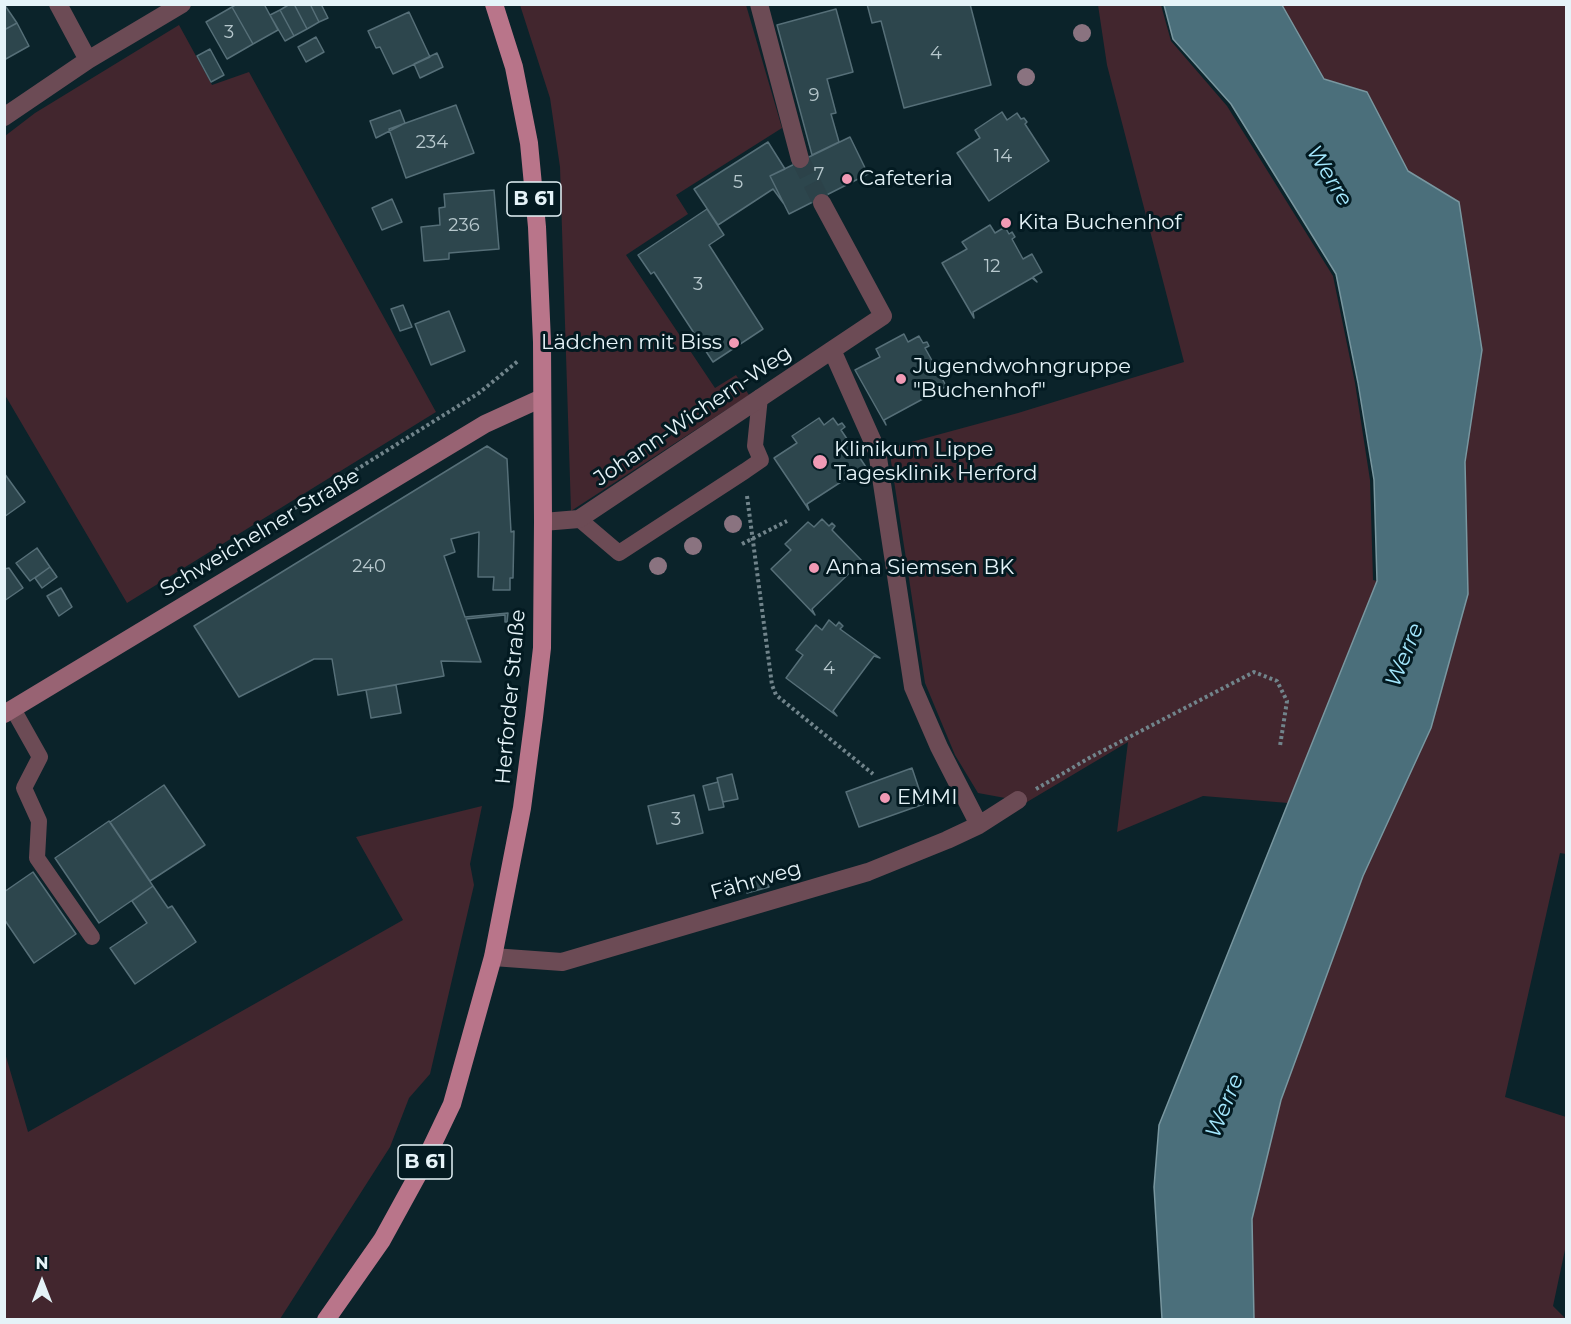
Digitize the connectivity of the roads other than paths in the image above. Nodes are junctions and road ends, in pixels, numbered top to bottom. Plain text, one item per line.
1 (58, 4) edge
2 (182, 4) edge
3 (494, 4) edge
4 (759, 4) edge
5 (88, 60) junction
6 (4, 117) edge
7 (800, 159) tunnel mouth
8 (822, 203) tunnel mouth
9 (832, 350) junction
10 (760, 397) junction
11 (542, 398) junction
12 (579, 519) junction
13 (543, 522) junction
14 (9, 711) edge
15 (1018, 800) road end
16 (979, 825) junction
17 (92, 937) dead end
18 (493, 957) junction
19 (326, 1320) edge

1 - 5 street
2 - 5 street
3 - 11 main road, Herforder Straße / B 61
4 - 7 street
5 - 6 street
8 - 9 street, Johann-Wichern-Weg
9 - 10 street, Johann-Wichern-Weg
9 - 16 street
10 - 12 street, Johann-Wichern-Weg
10 - 12 lane
11 - 13 main road, Herforder Straße / B 61
11 - 14 street, Schweichelner Straße
12 - 13 street
13 - 18 main road, Herforder Straße / B 61
14 - 17 lane
15 - 16 street, Fährweg
16 - 18 street, Fährweg
18 - 19 main road, Herforder Straße / B 61

